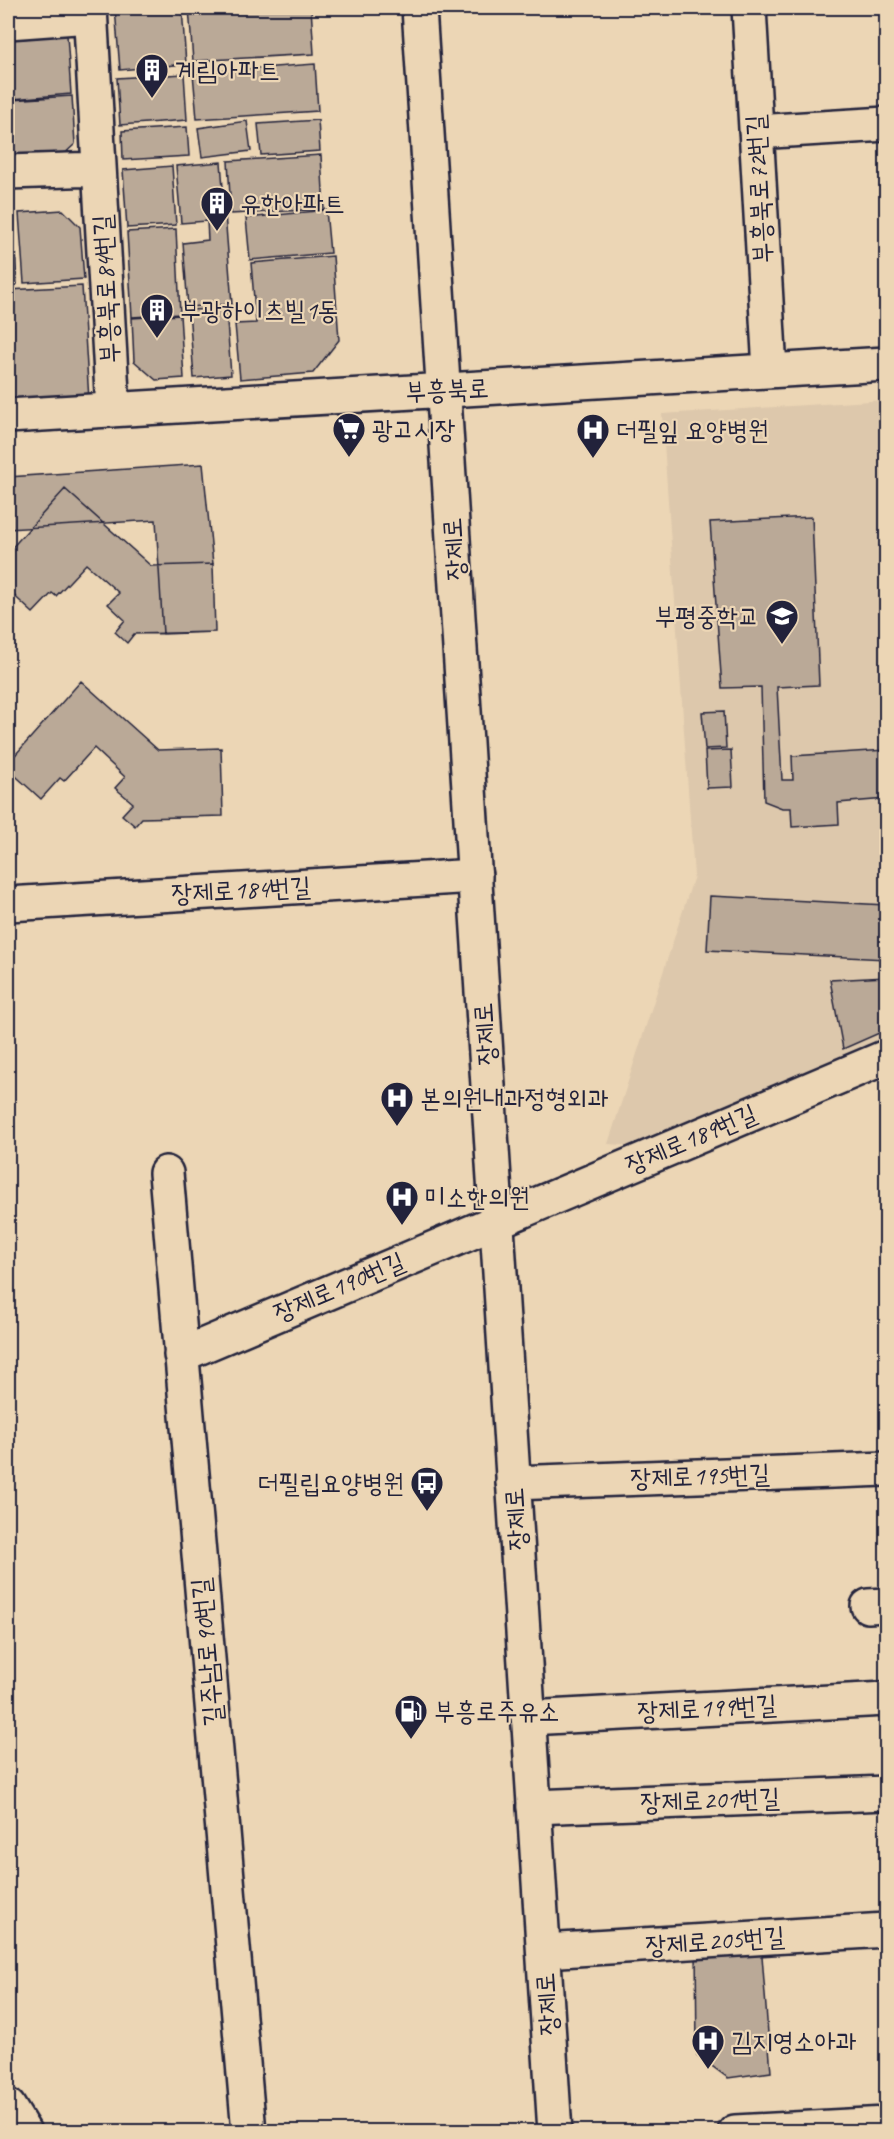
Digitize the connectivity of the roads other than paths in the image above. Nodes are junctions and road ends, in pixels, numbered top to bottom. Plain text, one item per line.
1 (419, 8) edge
2 (749, 8) edge
3 (90, 12) edge
4 (8, 22) edge
5 (886, 124) edge
6 (756, 132) junction
7 (99, 169) junction
8 (8, 172) edge
9 (886, 364) edge
10 (770, 370) junction
11 (443, 390) junction
12 (113, 410) junction
13 (8, 416) edge
14 (475, 876) junction
15 (8, 904) edge
16 (886, 1057) edge
17 (166, 1173) dead end
18 (496, 1220) junction
19 (181, 1355) junction
20 (886, 1469) edge
21 (513, 1483) junction
22 (886, 1699) edge
23 (528, 1718) junction
24 (886, 1793) edge
25 (534, 1808) junction
26 (886, 1930) edge
27 (544, 1952) junction
28 (8, 2106) edge
29 (886, 2124) edge
30 (776, 2130) edge
31 (24, 2132) edge
32 (249, 2132) edge
33 (555, 2132) edge
34 (735, 2132) edge

1 - 11 main road, 장제로
2 - 6 main road, 부흥북로72번길
3 - 4 main road
3 - 7 main road, 부흥북로84번길
5 - 6 main road
6 - 10 main road, 부흥북로72번길
7 - 8 main road
7 - 12 main road, 부흥북로84번길
9 - 10 main road, 부흥북로
10 - 11 main road, 부흥북로
11 - 12 main road, 부흥북로
11 - 14 main road, 장제로
12 - 13 main road, 부흥북로
14 - 15 main road, 장제로184번길
14 - 18 main road, 장제로
16 - 18 main road, 장제로189번길
17 - 19 main road, 길주남로90번길
18 - 19 main road, 장제로190번길
18 - 21 main road, 장제로
19 - 32 main road, 길주남로90번길
20 - 21 main road, 장제로195번길
21 - 23 main road, 장제로
22 - 23 main road, 장제로199번길
23 - 25 main road, 장제로
24 - 25 main road, 장제로201번길
25 - 27 main road, 장제로
26 - 27 main road, 장제로205번길
27 - 33 main road, 장제로
28 - 31 main road
29 - 30 main road
30 - 34 main road

